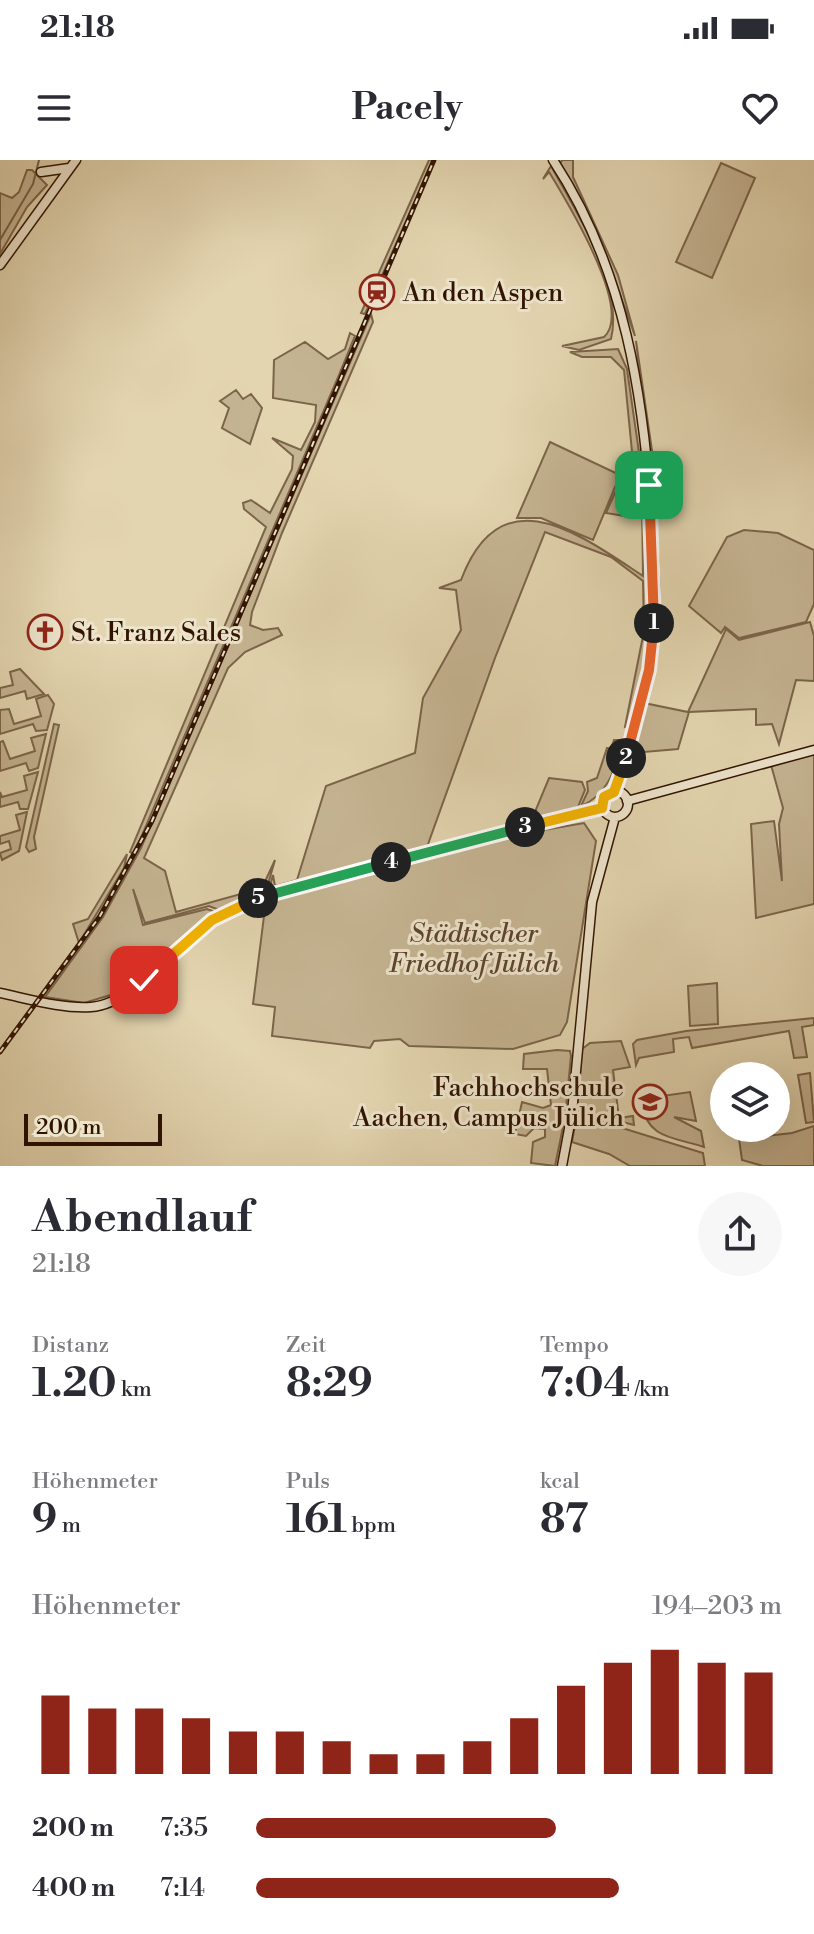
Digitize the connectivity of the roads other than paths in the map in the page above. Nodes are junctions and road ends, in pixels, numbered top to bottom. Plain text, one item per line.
1 (553, 160) edge
2 (73, 164) edge
3 (41, 172) dead end
4 (0, 265) edge
5 (814, 750) edge
6 (614, 792) junction
7 (627, 801) junction
8 (602, 808) junction
9 (615, 817) junction
10 (0, 993) edge
11 (562, 1166) edge

1 - 6 main road
2 - 3 main road
2 - 4 main road
5 - 7 main road
6 - 7 main road
6 - 8 main road
7 - 9 main road
8 - 9 main road
8 - 10 main road
9 - 11 main road

